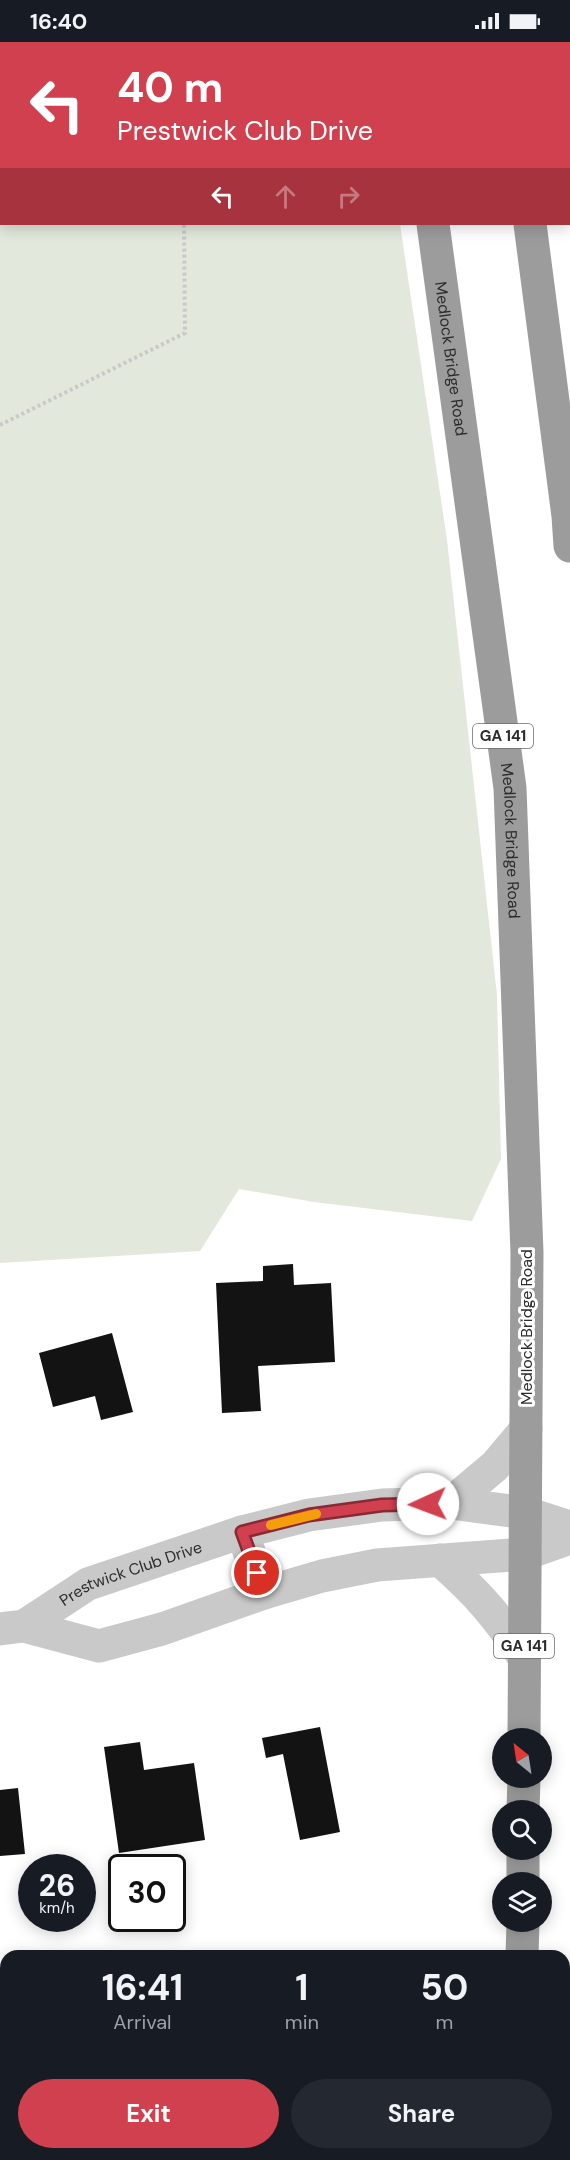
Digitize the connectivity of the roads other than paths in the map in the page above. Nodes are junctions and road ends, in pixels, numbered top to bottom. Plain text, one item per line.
1 (433, 225) edge
2 (530, 225) edge
3 (570, 546) edge
4 (526, 1429) junction
5 (452, 1503) junction
6 (526, 1513) junction
7 (570, 1527) edge
8 (242, 1532) junction
9 (570, 1538) edge
10 (525, 1554) junction
11 (440, 1560) junction
12 (264, 1593) junction
13 (12, 1628) edge
14 (524, 1658) junction
15 (524, 1728) edge
16 (523, 1932) edge
17 (522, 1950) edge

1 - 4 highway, Medlock Bridge Road / GA 141
2 - 3 highway
4 - 5 street, Medlock Bridge Road
4 - 6 highway, Medlock Bridge Road / GA 141
5 - 6 street, Prestwick Club Drive
5 - 8 street, Prestwick Club Drive
6 - 7 street, Prestwick Club Drive
6 - 10 highway, Medlock Bridge Road / GA 141
8 - 12 street
8 - 13 street, Prestwick Club Drive
9 - 10 street, Prestwick Club Drive
10 - 11 street, Prestwick Club Drive
10 - 14 highway, Medlock Bridge Road / GA 141
11 - 12 street, Prestwick Club Drive
11 - 14 street
12 - 13 street, Prestwick Club Drive
14 - 15 highway, Medlock Bridge Road / GA 141
16 - 17 highway

